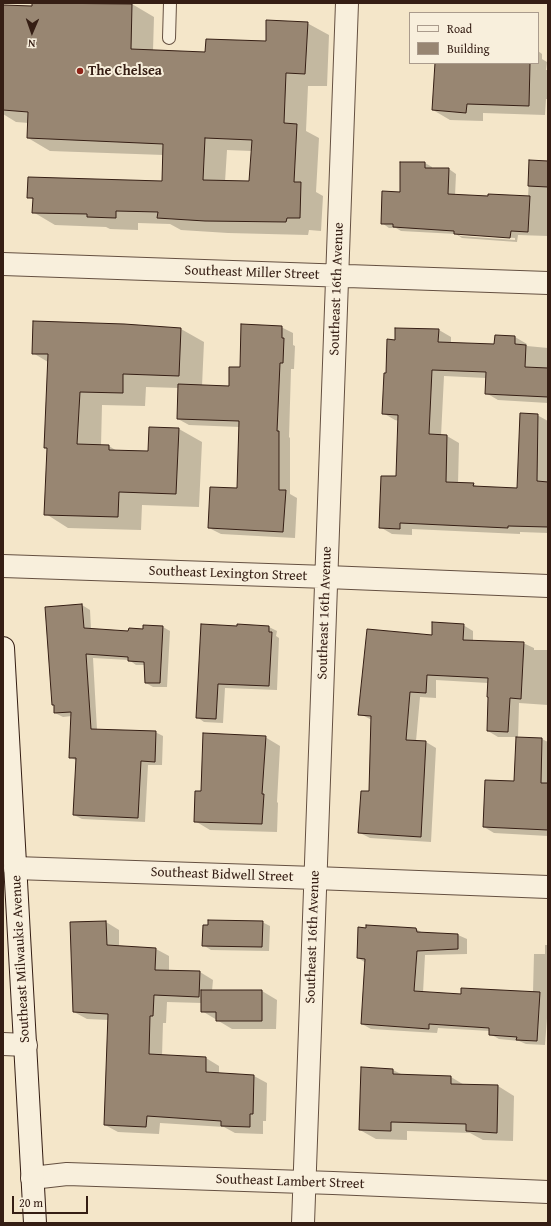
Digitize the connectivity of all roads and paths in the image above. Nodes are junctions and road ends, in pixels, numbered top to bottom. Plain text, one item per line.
1 (170, 3) edge
2 (347, 3) edge
3 (169, 38) dead end
4 (3, 264) edge
5 (338, 276) junction
6 (548, 283) edge
7 (3, 566) edge
8 (327, 577) junction
9 (548, 586) edge
10 (3, 648) edge
11 (15, 868) junction
12 (315, 878) junction
13 (548, 887) edge
14 (3, 1044) edge
15 (26, 1045) junction
16 (32, 1178) junction
17 (305, 1182) junction
18 (548, 1192) edge
19 (35, 1223) edge
20 (303, 1223) edge

1 - 3 lane
2 - 5 street, Southeast 16th Avenue
4 - 5 street, Southeast Miller Street
5 - 6 street, Southeast Miller Street
5 - 8 street, Southeast 16th Avenue
7 - 8 street, Southeast Lexington Street
8 - 9 street, Southeast Lexington Street
8 - 12 street, Southeast 16th Avenue
10 - 11 street, Southeast Milwaukie Avenue
11 - 12 street, Southeast Bidwell Street
11 - 15 street, Southeast Milwaukie Avenue
12 - 13 street, Southeast Bidwell Street
12 - 17 street, Southeast 16th Avenue
14 - 15 street
15 - 16 street, Southeast Milwaukie Avenue
16 - 17 street, Southeast Lambert Street
16 - 19 street, Southeast Milwaukie Avenue
17 - 18 street, Southeast Lambert Street
17 - 20 street, Southeast 16th Avenue

